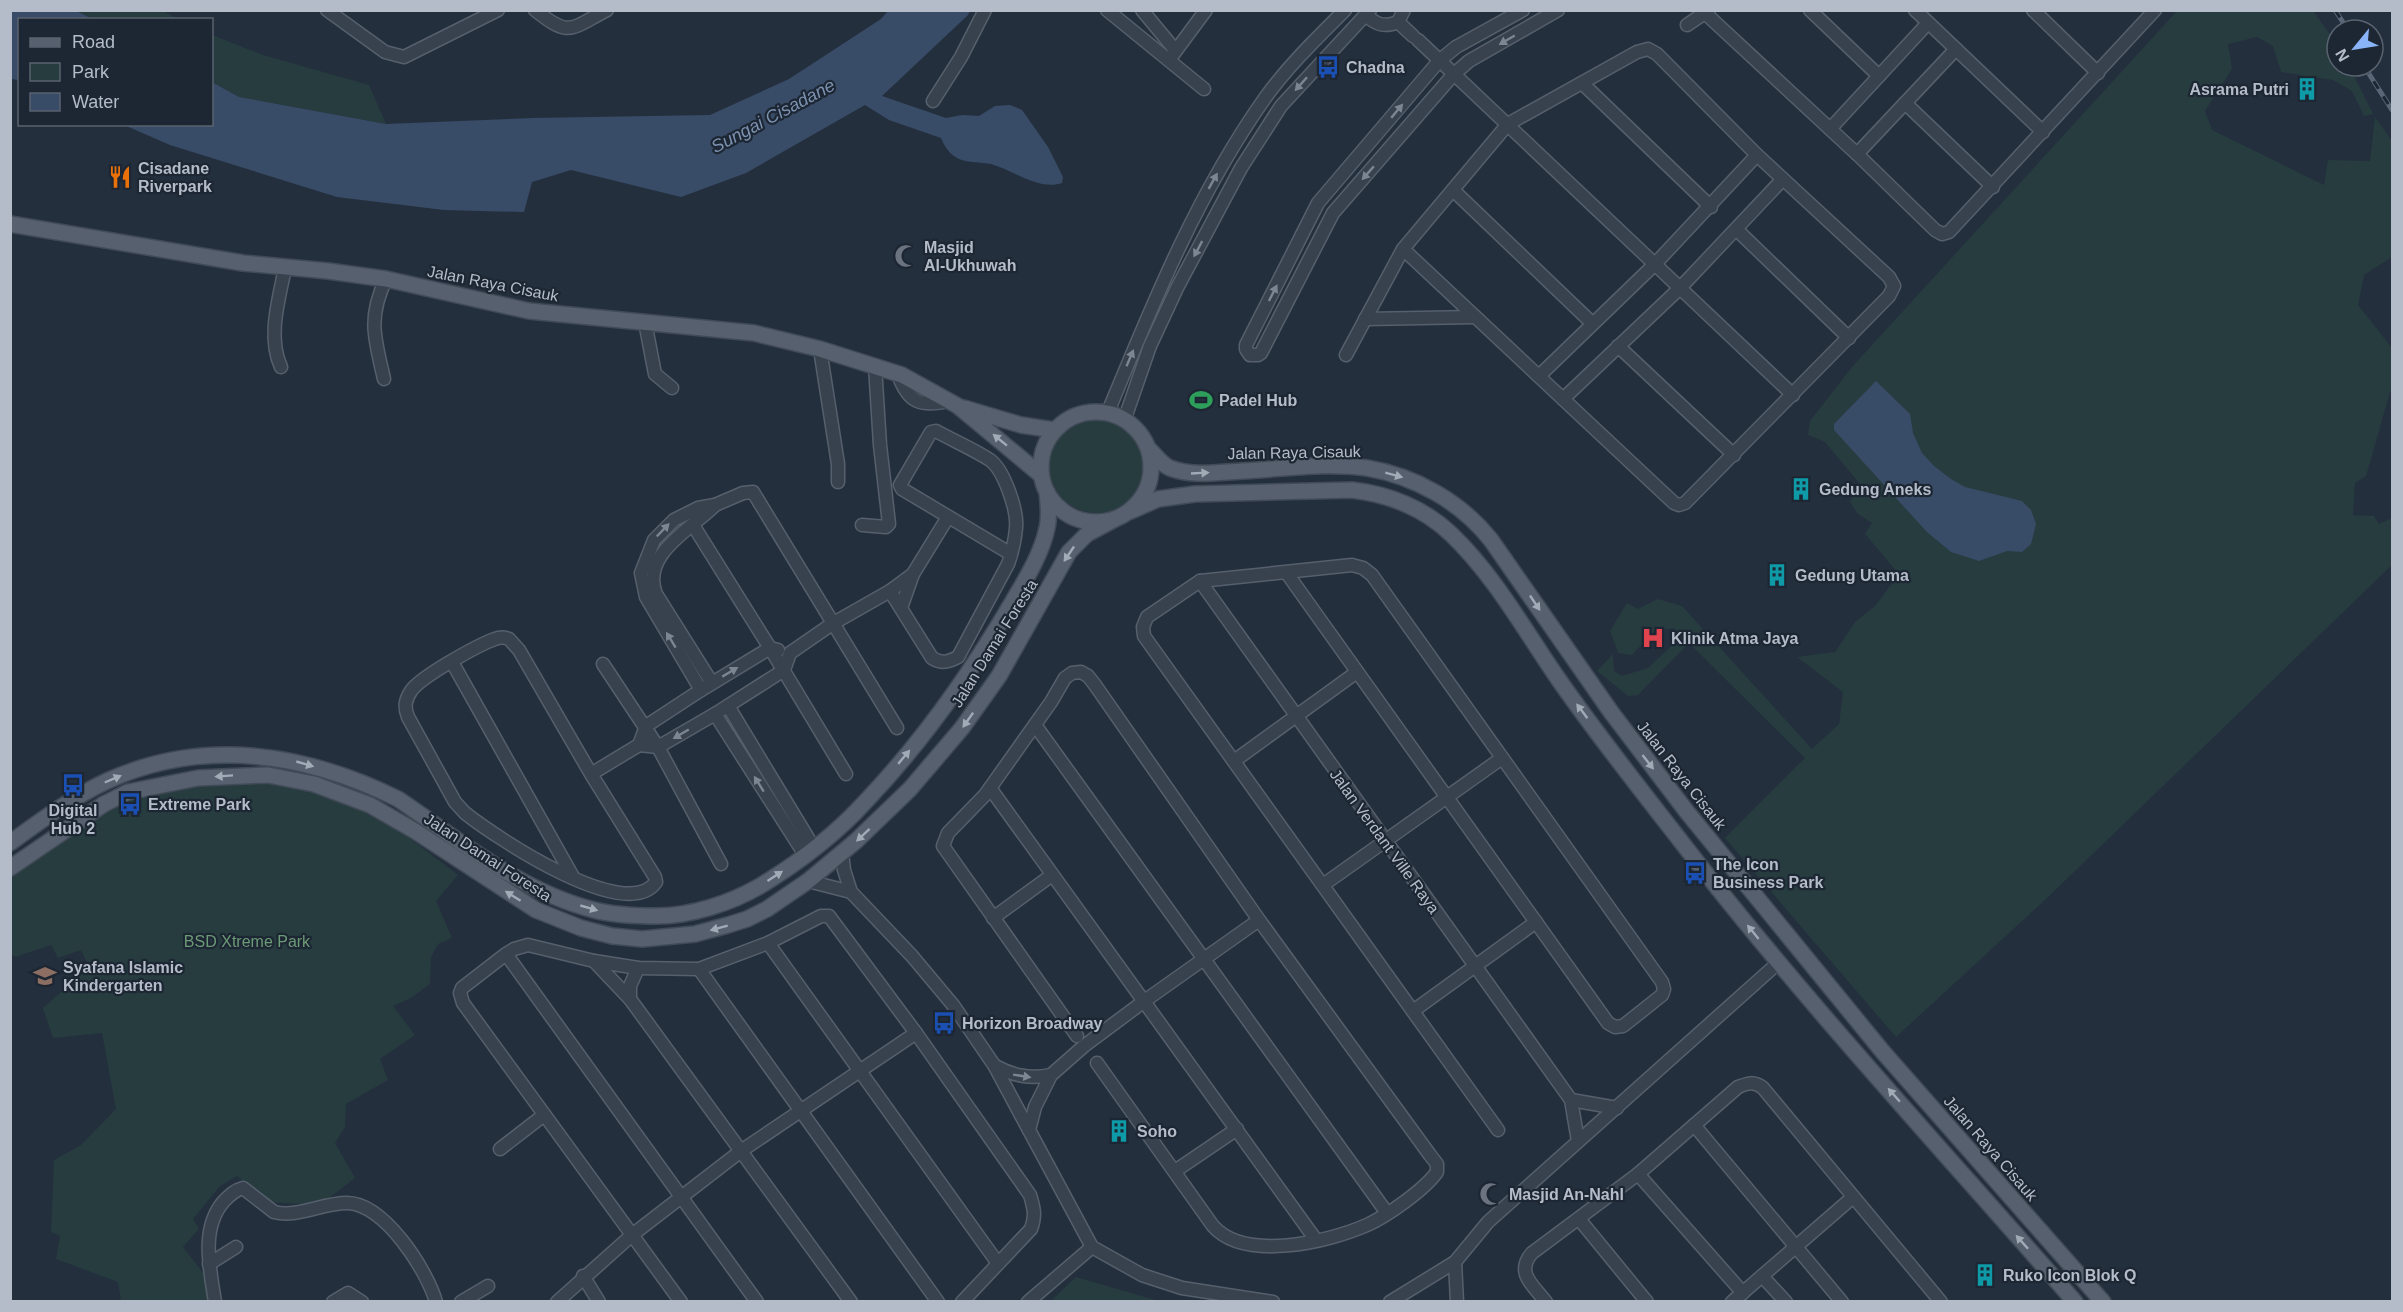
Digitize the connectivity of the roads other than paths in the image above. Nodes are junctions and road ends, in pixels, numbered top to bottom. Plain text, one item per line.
1 (327, 10) edge
2 (498, 10) edge
3 (535, 10) edge
4 (607, 10) edge
5 (985, 10) edge
6 (1107, 10) edge
7 (1142, 10) edge
8 (1206, 10) edge
9 (1345, 10) edge
10 (1523, 10) edge
11 (1558, 10) edge
12 (1810, 10) edge
13 (1915, 10) edge
14 (2033, 10) edge
15 (2153, 11) edge
16 (1707, 12) edge
17 (1367, 13) edge
18 (1401, 16) edge
19 (1928, 23) junction
20 (1687, 25) dead end
21 (1956, 49) junction
22 (1172, 55) junction
23 (1439, 61) junction
24 (2098, 73) junction
25 (1453, 75) junction
26 (1879, 76) junction
27 (1582, 83) junction
28 (1204, 88) dead end
29 (933, 101) dead end
30 (1905, 103) junction
31 (1508, 124) junction
32 (1830, 129) junction
33 (2043, 132) junction
34 (1857, 154) junction
35 (1757, 155) junction
36 (1225, 159) junction
37 (1241, 168) junction
38 (1783, 179) junction
39 (1994, 187) junction
40 (1453, 190) junction
41 (1318, 203) junction
42 (1711, 207) junction
43 (1333, 213) junction
44 (10, 224) edge
45 (1737, 230) junction
46 (1402, 249) junction
47 (1655, 264) junction
48 (285, 268) junction
49 (386, 279) junction
50 (1680, 288) junction
51 (1474, 317) junction
52 (1365, 319) junction
53 (645, 322) junction
54 (1592, 323) junction
55 (1849, 338) junction
56 (1618, 346) junction
57 (820, 349) junction
58 (1346, 355) dead end
59 (875, 366) junction
60 (280, 367) dead end
61 (1539, 376) junction
62 (384, 379) dead end
63 (672, 388) dead end
64 (1793, 395) junction
65 (1563, 399) junction
66 (954, 404) junction
67 (1108, 412) junction
68 (1125, 418) junction
69 (1054, 430) junction
70 (1150, 450) junction
71 (1734, 455) junction
72 (1041, 475) junction
73 (838, 482) dead end
74 (1047, 492) junction
75 (715, 505) junction
76 (1131, 511) junction
77 (948, 517) junction
78 (1115, 519) junction
79 (693, 525) junction
80 (862, 525) dead end
81 (1011, 554) junction
82 (1286, 572) junction
83 (913, 574) junction
84 (1200, 581) junction
85 (891, 591) junction
86 (651, 595) junction
87 (901, 608) junction
88 (832, 624) junction
89 (771, 648) junction
90 (790, 653) junction
91 (452, 662) junction
92 (603, 664) dead end
93 (784, 670) junction
94 (1357, 672) junction
95 (706, 686) junction
96 (728, 706) junction
97 (715, 714) junction
98 (1296, 716) junction
99 (1035, 725) junction
100 (646, 726) junction
101 (897, 728) dead end
102 (639, 745) junction
103 (658, 747) junction
104 (1502, 758) junction
105 (1234, 761) junction
106 (591, 774) junction
107 (846, 774) dead end
108 (990, 788) junction
109 (1447, 798) junction
110 (866, 802) junction
111 (883, 816) junction
112 (791, 824) junction
113 (1385, 840) junction
114 (13, 841) edge
115 (809, 852) junction
116 (842, 853) junction
117 (27, 856) junction
118 (721, 864) dead end
119 (10, 868) edge
120 (1052, 875) junction
121 (573, 877) junction
122 (808, 881) junction
123 (1323, 885) junction
124 (851, 892) junction
125 (688, 911) junction
126 (993, 918) junction
127 (1259, 920) junction
128 (1536, 922) junction
129 (695, 934) junction
130 (768, 943) junction
131 (506, 954) junction
132 (1204, 959) junction
133 (594, 961) junction
134 (1778, 963) junction
135 (1475, 966) junction
136 (638, 968) junction
137 (699, 969) junction
138 (630, 999) junction
139 (1143, 1002) junction
140 (1413, 1011) junction
141 (916, 1033) junction
142 (1077, 1036) dead end
143 (1096, 1063) dead end
144 (994, 1065) junction
145 (859, 1070) junction
146 (1051, 1075) junction
147 (1571, 1100) junction
148 (1617, 1108) junction
149 (802, 1112) junction
150 (544, 1115) junction
151 (1694, 1125) junction
152 (1237, 1129) junction
153 (1029, 1130) junction
154 (1498, 1130) dead end
155 (1578, 1141) junction
156 (500, 1149) dead end
157 (741, 1151) junction
158 (1175, 1171) junction
159 (1638, 1174) junction
160 (1853, 1197) junction
161 (681, 1198) junction
162 (1386, 1213) junction
163 (1579, 1219) junction
164 (632, 1235) junction
165 (1316, 1240) junction
166 (1796, 1246) junction
167 (236, 1247) dead end
168 (1092, 1247) junction
169 (997, 1262) junction
170 (1455, 1262) junction
171 (209, 1264) junction
172 (583, 1276) junction
173 (1762, 1276) junction
174 (488, 1286) dead end
175 (1743, 1293) junction
176 (936, 1301) edge
177 (215, 1302) edge
178 (333, 1302) edge
179 (362, 1302) edge
180 (436, 1302) edge
181 (461, 1302) edge
182 (557, 1302) edge
183 (599, 1302) edge
184 (681, 1302) edge
185 (757, 1302) edge
186 (851, 1302) edge
187 (962, 1302) edge
188 (1028, 1302) edge
189 (1273, 1302) edge
190 (1390, 1302) edge
191 (1457, 1302) edge
192 (1546, 1302) edge
193 (1647, 1302) edge
194 (1732, 1302) edge
195 (1786, 1302) edge
196 (1842, 1302) edge
197 (1941, 1302) edge
198 (2075, 1302) edge
199 (2103, 1302) edge

1 - 2 street
3 - 4 street
5 - 29 street
6 - 22 street
7 - 22 street
8 - 22 street
9 - 36 street
10 - 23 street
11 -> 25 street
12 - 26 street
13 - 19 street
14 - 24 street
15 - 24 street
16 - 20 street
16 - 32 street
17 - 18 street
17 -> 37 street
18 - 23 street
19 - 21 street
19 - 26 street
21 - 30 street
21 - 33 street
22 - 28 street
23 - 25 street
41 -> 23 street
24 - 33 street
25 - 31 street
25 -> 43 street
26 - 32 street
27 - 31 street
27 - 35 street
27 - 42 street
30 - 34 street
30 - 39 street
31 - 40 street
31 - 47 street
32 - 34 street
33 - 39 street
34 - 39 street
35 - 38 street
35 - 42 street
36 - 37 street
67 -> 36 street
37 -> 68 street
38 - 45 street
38 - 55 street
40 - 46 street
40 - 54 street
41 - 43 street
43 -> 41 street
42 - 47 street
44 - 48 main road, Jalan Raya Cisauk
45 - 50 street
45 - 55 street
46 - 51 street
46 - 52 street
47 - 50 street
47 - 54 street
48 - 49 main road, Jalan Raya Cisauk
48 - 60 street
49 - 53 main road, Jalan Raya Cisauk
49 - 62 street
50 - 56 street
50 - 64 street
51 - 52 street
51 - 61 street
52 - 58 street
53 - 57 main road, Jalan Raya Cisauk
53 - 63 street
54 - 61 street
55 - 64 street
56 - 65 street
56 - 71 street
57 - 59 main road, Jalan Raya Cisauk
57 - 73 street
59 - 66 main road, Jalan Raya Cisauk
59 - 80 street
61 - 65 street
64 - 71 street
65 - 71 street
66 - 69 main road, Jalan Raya Cisauk
72 -> 66 main road, Jalan Raya Cisauk
67 - 68 main road
67 - 69 main road
68 - 70 main road
69 - 72 main road
70 - 76 main road
70 -> 199 main road, Jalan Raya Cisauk
72 - 74 main road
74 - 78 main road
110 -> 74 main road, Jalan Damai Foresta
75 - 79 street
86 -> 75 street
75 - 88 street
76 - 78 main road
134 -> 76 main road
77 - 81 street
77 - 81 street
77 - 83 street
78 -> 111 main road, Jalan Damai Foresta
79 - 86 street
79 - 89 street
81 - 87 street
82 - 84 street
82 - 94 street
82 - 104 street
83 - 85 street
83 - 87 street
84 - 98 street, Jalan Verdant Ville Raya
84 - 105 street
85 - 87 street
85 - 88 street
86 - 95 street
88 - 90 street
88 - 101 street
89 - 90 street
89 - 93 street
95 -> 89 street
90 - 93 street
91 - 106 street
91 - 121 street
91 - 121 street
92 - 100 street
93 - 96 street
93 - 107 street
94 - 98 street
94 - 109 street
95 - 100 street
96 - 97 street
96 - 112 street
97 -> 103 street
112 -> 97 street
98 - 105 street
98 - 113 street, Jalan Verdant Ville Raya
99 - 108 street
99 - 127 street
99 - 132 street
100 - 102 street
100 - 103 street
102 - 103 street
102 - 106 street
103 - 118 street
104 - 109 street
104 - 128 street
105 - 123 street
106 - 121 street
108 - 120 street
108 - 126 street
109 - 113 street
109 - 128 street
110 - 111 main road
110 - 115 main road, Jalan Damai Foresta
111 -> 116 main road, Jalan Damai Foresta
112 - 115 street
113 - 123 street
113 - 135 street, Jalan Verdant Ville Raya
114 - 117 main road
114 -> 125 main road, Jalan Damai Foresta
125 -> 115 main road, Jalan Damai Foresta
116 - 122 main road, Jalan Damai Foresta
116 - 124 street
117 - 119 main road, Jalan Damai Foresta
129 -> 117 main road, Jalan Damai Foresta
120 - 126 street
120 - 139 street
122 - 124 street
122 -> 129 main road, Jalan Damai Foresta
123 - 140 street
124 - 144 street
125 - 129 main road
126 - 142 street
127 - 132 street
127 - 162 street
128 - 135 street
130 - 137 street
130 - 141 street
130 - 145 street
131 - 133 street
131 - 150 street
131 - 161 street
132 - 139 street
132 - 162 street
133 - 136 street
133 - 138 street
134 - 148 street
198 -> 134 main road
135 - 140 street
135 - 147 street, Jalan Verdant Ville Raya
136 - 137 street
136 - 138 street
137 - 149 street
138 - 157 street
139 - 146 street
139 - 152 street
140 - 154 street
141 - 145 street
141 - 169 street
143 - 158 street
144 -> 146 street
144 - 153 street
145 - 149 street
145 - 169 street
146 - 153 street
147 - 148 street
147 - 155 street, Jalan Verdant Ville Raya
148 - 155 street
149 - 157 street
149 - 176 street
150 - 156 street
150 - 164 street
151 - 159 street
151 - 160 street
151 - 166 street
152 - 158 street
152 - 165 street
153 - 168 street
155 - 170 street
157 - 161 street
157 - 186 street
158 - 165 street
159 - 163 street
159 - 175 street
160 - 166 street
160 - 197 street
161 - 164 street
161 - 185 street
162 - 165 street
163 - 192 street
163 - 193 street
164 - 172 street
164 - 184 street
166 - 173 street
166 - 196 street
167 - 171 street
168 - 188 street
168 - 189 street
169 - 187 street
170 - 190 street
170 - 191 street
171 - 177 street
171 - 180 street
172 - 182 street
172 - 183 street
173 - 175 street
173 - 195 street
174 - 181 street
175 - 194 street
178 - 179 street

